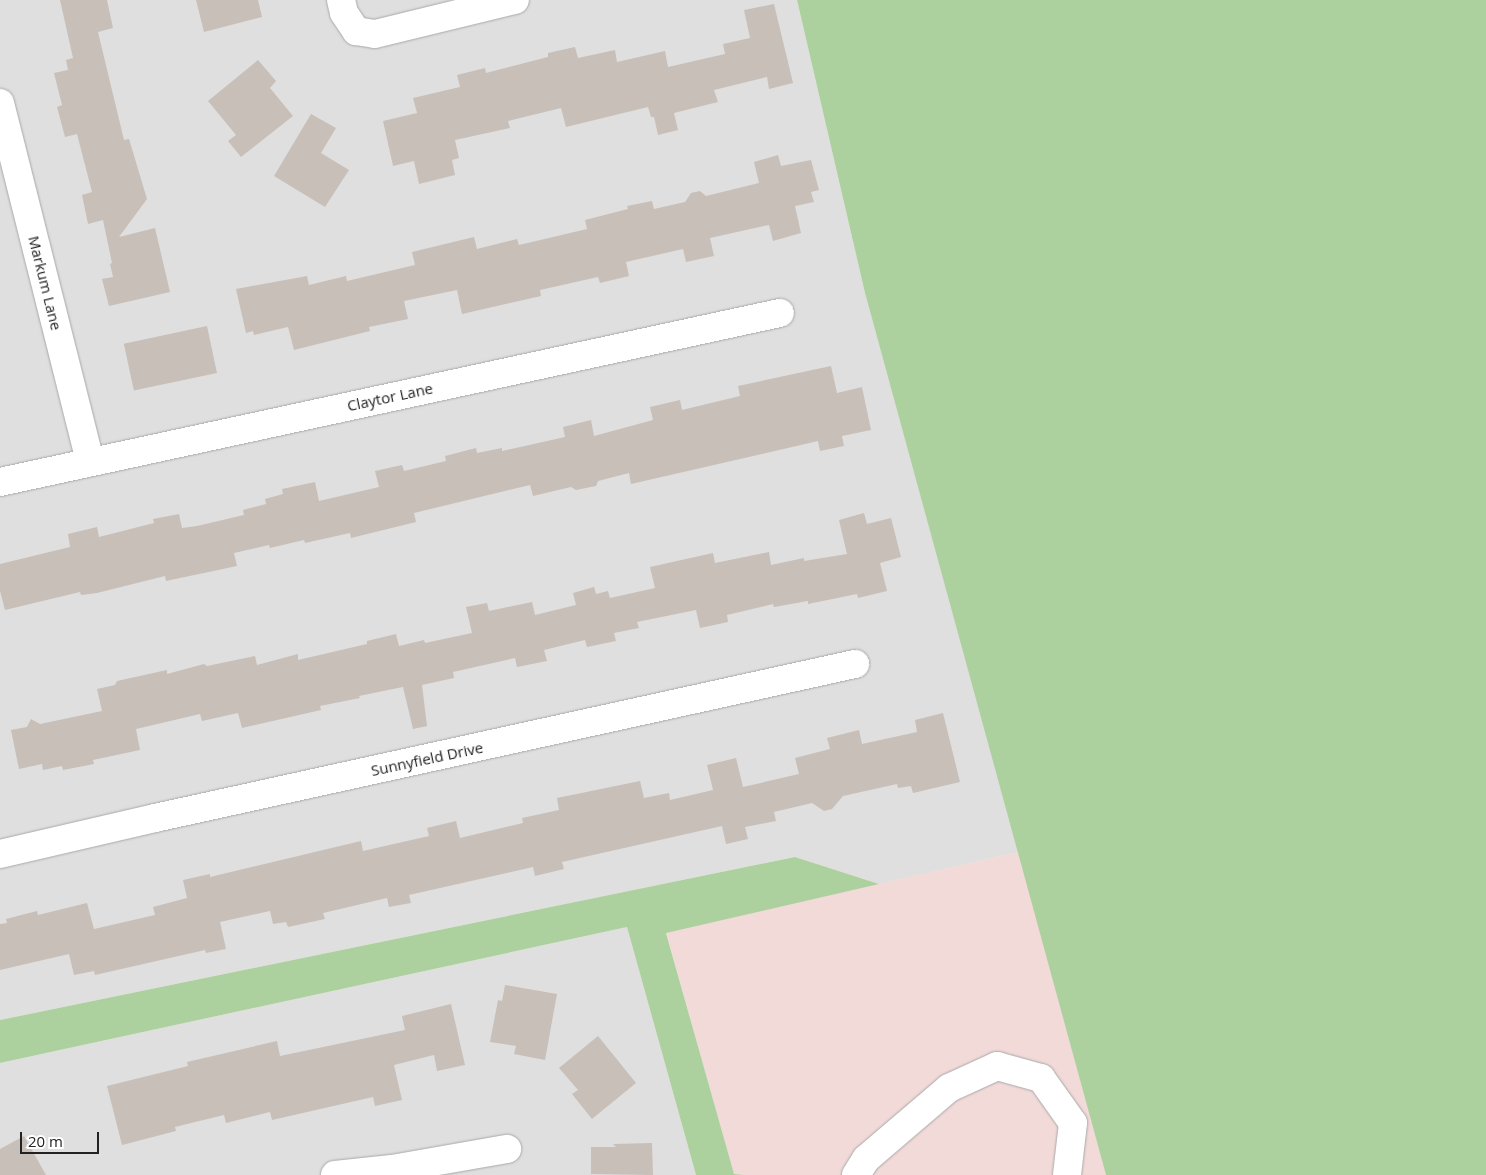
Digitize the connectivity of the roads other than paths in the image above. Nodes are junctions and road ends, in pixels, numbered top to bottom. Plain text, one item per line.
1 (341, 0) edge
2 (515, 0) edge
3 (0, 103) edge
4 (780, 313) dead end
5 (90, 462) junction
6 (0, 482) edge
7 (855, 664) dead end
8 (0, 854) edge
9 (507, 1148) dead end
10 (336, 1175) edge
11 (856, 1175) edge
12 (1067, 1175) edge

1 - 2 street
3 - 5 street, Markum Lane
4 - 5 street, Claytor Lane
5 - 6 street, Claytor Lane
7 - 8 street, Sunnyfield Drive
9 - 10 street
11 - 12 street

